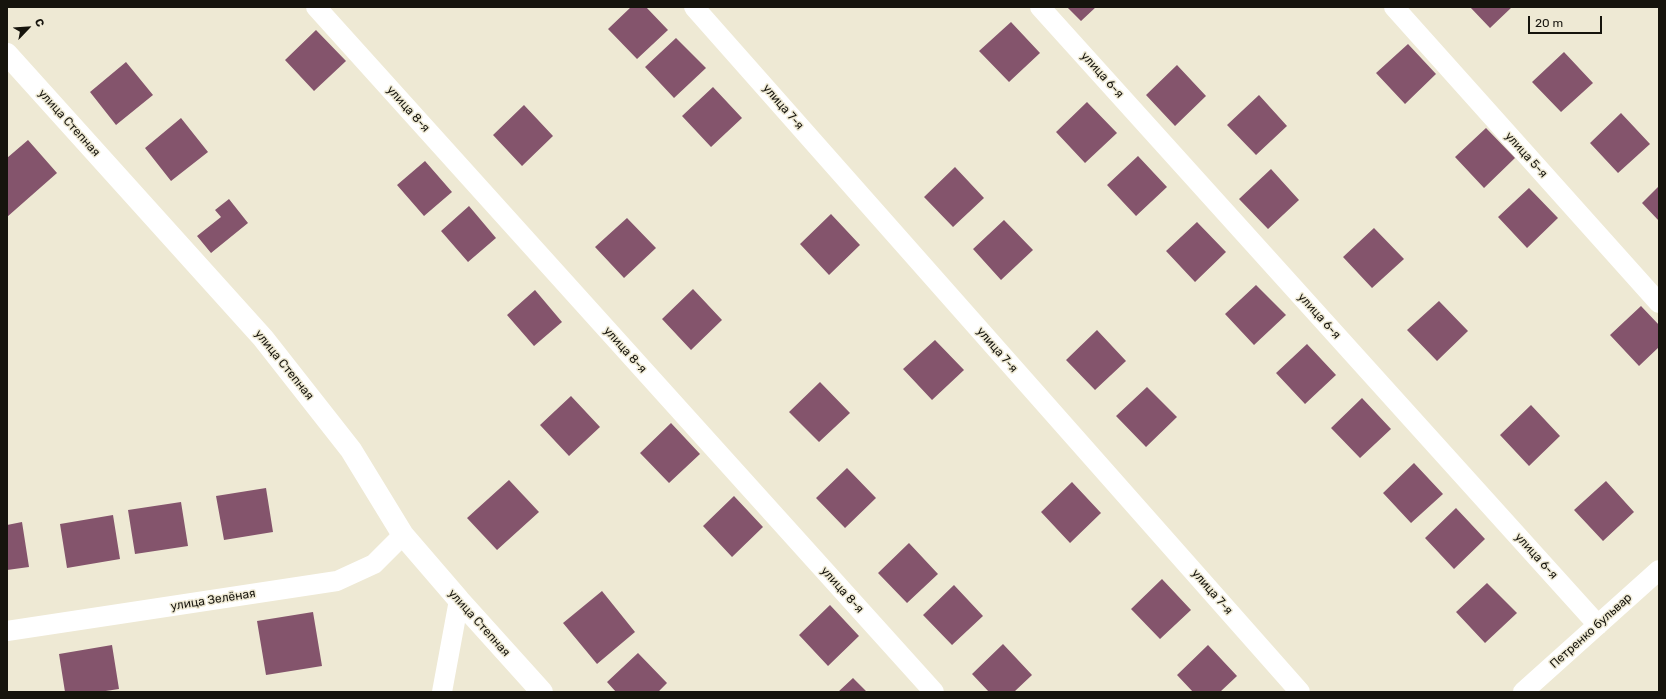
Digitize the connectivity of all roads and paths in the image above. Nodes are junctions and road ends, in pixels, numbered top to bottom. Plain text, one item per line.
1 (316, 7) edge
2 (694, 7) edge
3 (1040, 7) edge
4 (1394, 7) edge
5 (7, 54) edge
6 (1659, 303) edge
7 (403, 535) junction
8 (1659, 570) edge
9 (459, 600) junction
10 (1598, 625) junction
11 (7, 631) edge
12 (442, 692) edge
13 (542, 692) edge
14 (934, 692) edge
15 (1300, 692) edge
16 (1523, 692) edge

1 - 14 street, улица 8-я
2 - 15 street, улица 7-я
3 - 10 street, улица 6-я
4 - 6 street, улица 5-я
5 - 7 street, улица Степная
7 - 9 street, улица Степная
7 - 11 street, улица Зелёная
8 - 10 street, Петренко бульвар
9 - 12 street
9 - 13 street, улица Степная
10 - 16 street, Петренко бульвар

